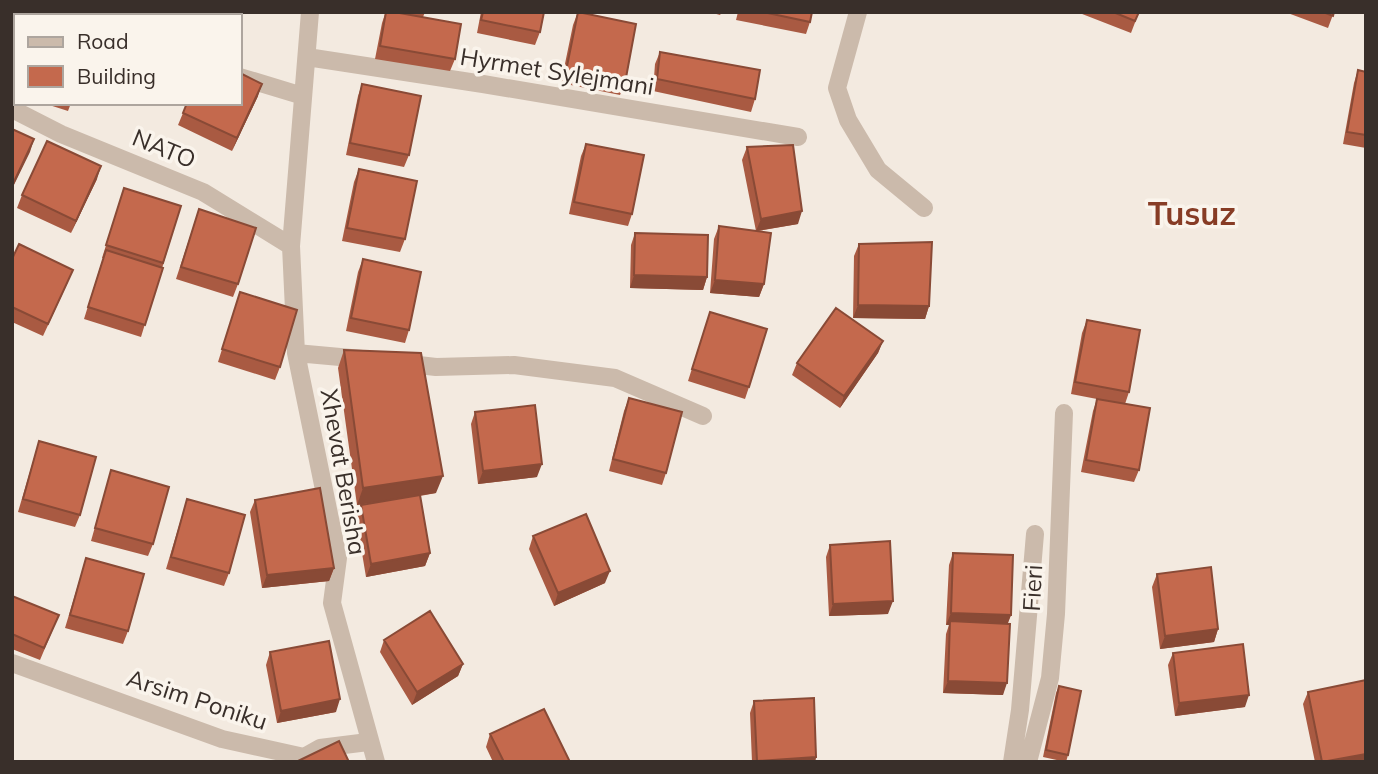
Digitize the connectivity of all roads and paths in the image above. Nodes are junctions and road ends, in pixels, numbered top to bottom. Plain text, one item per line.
1 (310, 12) edge
2 (858, 12) edge
3 (307, 57) junction
4 (242, 78) edge
5 (303, 96) junction
6 (12, 109) edge
7 (798, 137) dead end
8 (923, 208) dead end
9 (291, 246) junction
10 (296, 353) junction
11 (1064, 413) dead end
12 (703, 416) dead end
13 (1035, 534) dead end
14 (12, 663) edge
15 (368, 741) junction
16 (376, 762) edge
17 (1012, 762) edge
18 (1028, 762) edge

1 - 3 street, Xhevat Berisha
2 - 8 street
3 - 5 street, Xhevat Berisha
3 - 7 street, Hyrmet Sylejmani
4 - 5 street
5 - 9 street, Xhevat Berisha
6 - 9 street, NATO
9 - 10 street, Xhevat Berisha
10 - 12 street, Xhevat Berisha
10 - 15 street, Xhevat Berisha
11 - 18 street, Fieri
13 - 17 street, Fieri
14 - 15 street, Arsim Poniku
15 - 16 street, Xhevat Berisha

